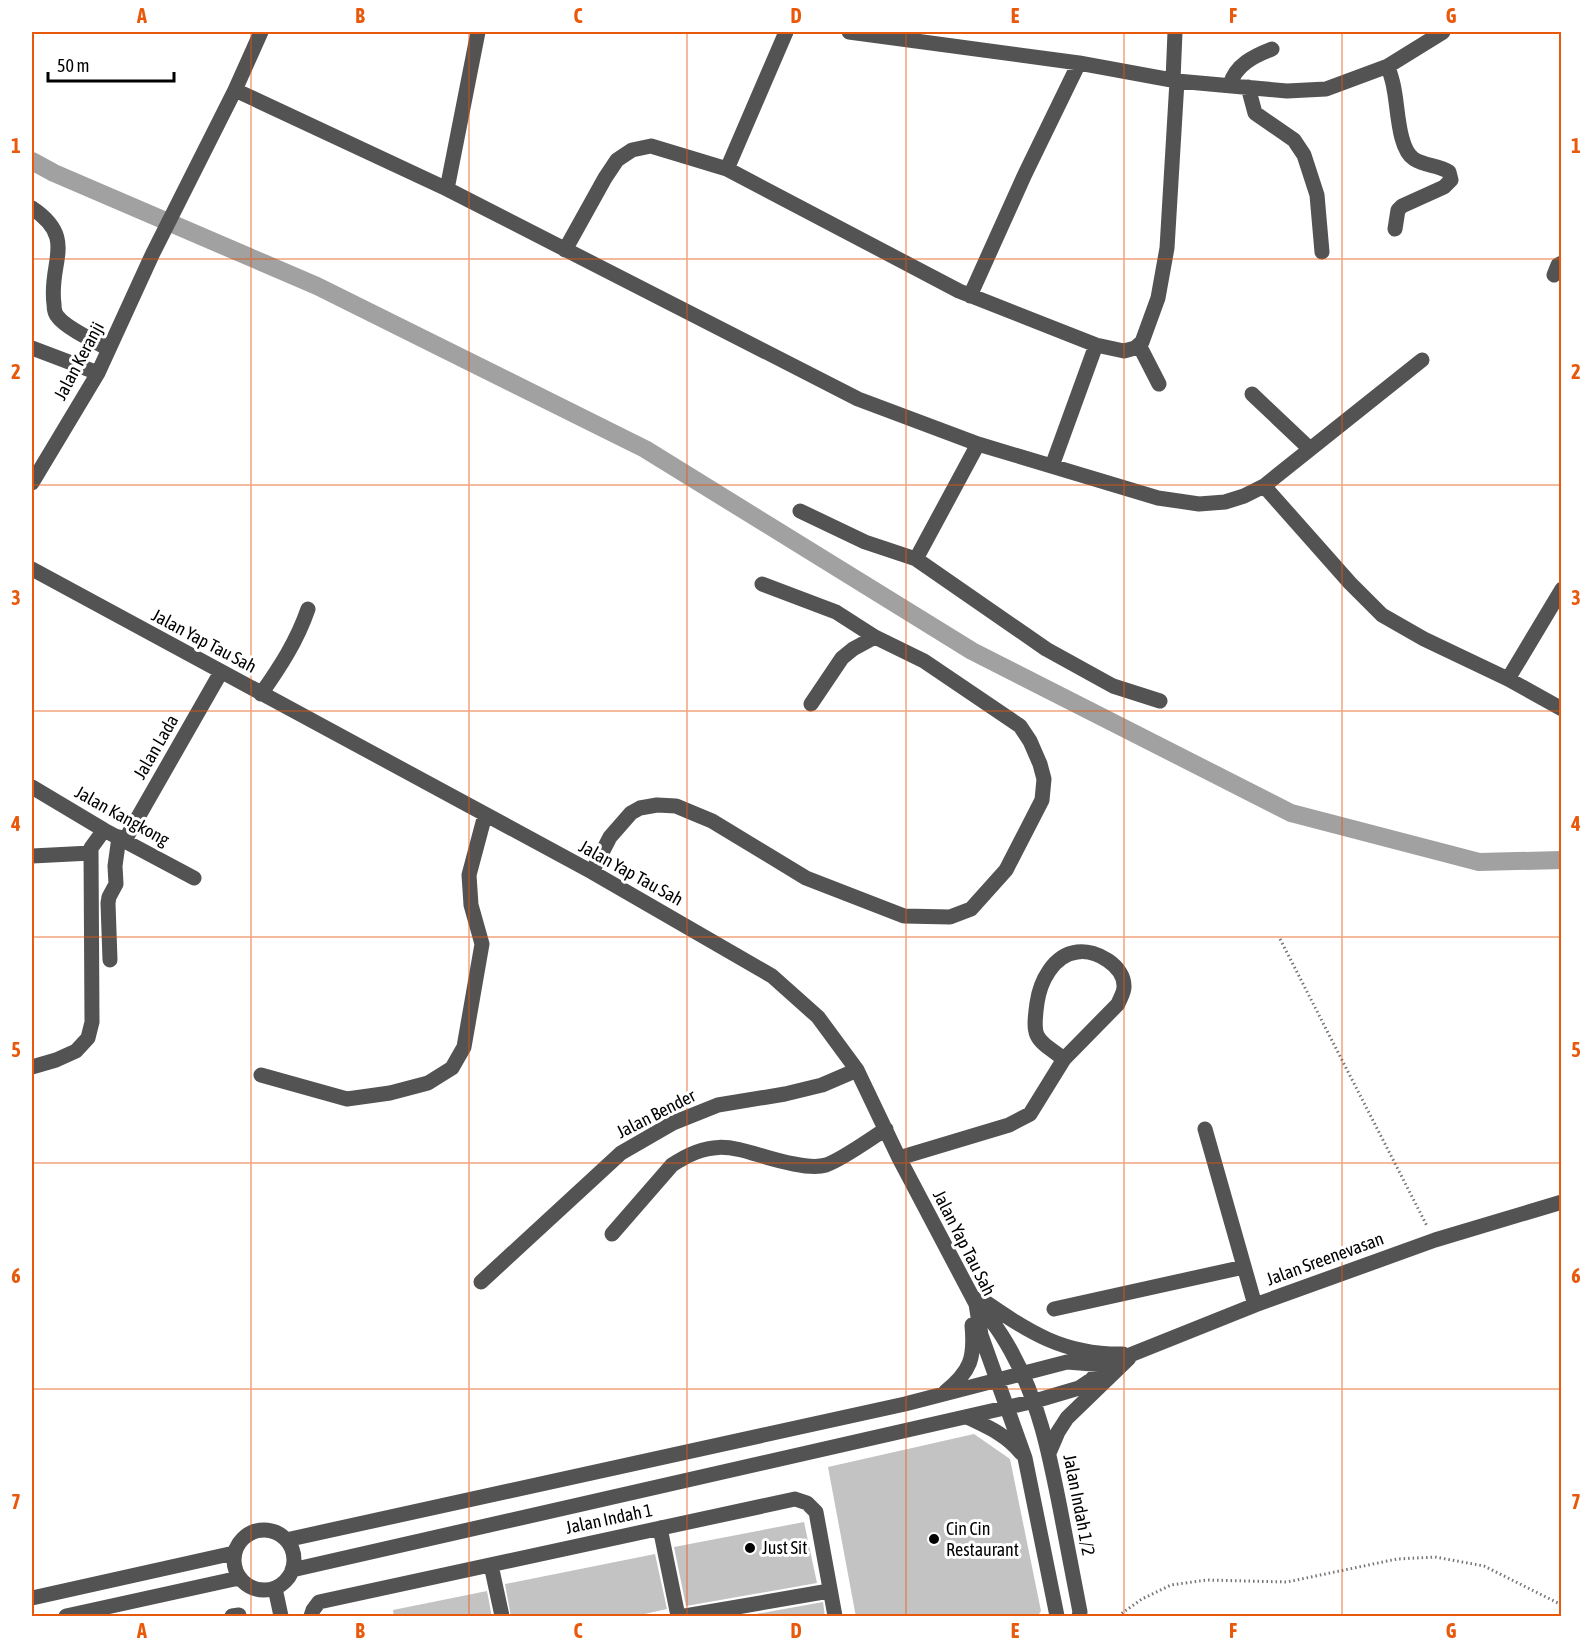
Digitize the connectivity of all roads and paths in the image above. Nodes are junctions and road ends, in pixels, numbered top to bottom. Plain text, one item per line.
1 (261, 32) edge
2 (478, 32) edge
3 (786, 32) edge
4 (849, 32) edge
5 (1175, 32) edge
6 (1443, 32) edge
7 (944, 38) edge
8 (1272, 49) dead end
9 (1079, 63) junction
10 (1388, 66) junction
11 (1175, 80) junction
12 (1230, 85) junction
13 (1248, 87) junction
14 (235, 90) junction
15 (727, 169) junction
16 (447, 189) junction
17 (32, 208) edge
18 (1395, 229) dead end
19 (565, 250) junction
20 (1322, 252) dead end
21 (970, 296) junction
22 (1096, 345) junction
23 (1139, 345) junction
24 (32, 348) edge
25 (109, 349) junction
26 (1422, 360) dead end
27 (98, 373) junction
28 (1159, 384) dead end
29 (1252, 394) dead end
30 (978, 444) junction
31 (1310, 449) junction
32 (1052, 466) junction
33 (32, 483) edge
34 (1264, 486) junction
35 (800, 511) dead end
36 (916, 560) junction
37 (32, 569) edge
38 (762, 584) dead end
39 (1562, 589) edge
40 (308, 609) dead end
41 (875, 637) junction
42 (221, 672) junction
43 (1508, 680) junction
44 (261, 694) junction
45 (1160, 701) dead end
46 (811, 704) dead end
47 (1562, 709) edge
48 (32, 787) edge
49 (485, 815) junction
50 (104, 830) junction
51 (122, 839) junction
52 (91, 854) junction
53 (32, 856) edge
54 (592, 872) junction
55 (194, 878) dead end
56 (1280, 939) dead end
57 (110, 960) dead end
58 (1064, 1059) junction
59 (32, 1067) edge
60 (856, 1070) junction
61 (261, 1075) dead end
62 (886, 1129) junction
63 (1205, 1129) dead end
64 (899, 1158) junction
65 (1562, 1202) edge
66 (612, 1234) dead end
67 (1435, 1240) junction
68 (1244, 1267) junction
69 (481, 1282) dead end
70 (972, 1297) junction
71 (1255, 1305) junction
72 (1054, 1309) dead end
73 (1134, 1353) junction
74 (1105, 1365) junction
75 (1023, 1373) junction
76 (996, 1381) junction
77 (940, 1396) junction
78 (1035, 1401) junction
79 (1008, 1407) junction
80 (967, 1417) junction
81 (1049, 1453) junction
82 (1025, 1458) junction
83 (660, 1528) junction
84 (286, 1540) junction
85 (234, 1554) junction
86 (490, 1565) junction
87 (292, 1570) junction
88 (239, 1578) junction
89 (275, 1588) junction
90 (830, 1591) junction
91 (32, 1598) edge
92 (1562, 1605) edge
93 (66, 1617) edge
94 (280, 1617) edge
95 (311, 1617) edge
96 (502, 1617) edge
97 (678, 1617) edge
98 (685, 1617) edge
99 (835, 1617) edge
100 (1057, 1617) edge
101 (1079, 1617) edge
102 (1118, 1617) edge

1 - 14 street
2 - 16 street
3 - 15 street
4 - 7 street
5 - 11 street
6 - 10 street
7 - 9 street
8 - 12 street
9 - 11 street
9 - 21 street
10 - 13 street
10 - 18 street
11 - 12 street
11 - 23 street
12 - 13 street
13 - 20 street
14 - 16 street
14 - 25 street, Jalan Keranji
15 - 19 street
15 - 21 street
16 - 19 street
17 - 25 street
19 - 30 street
21 - 22 street
22 - 23 street
22 - 32 street
23 - 28 street
24 - 27 street
25 - 27 street, Jalan Keranji
26 - 31 street
27 - 33 street, Jalan Keranji
29 - 31 street
30 - 32 street
30 - 36 street
31 - 34 street
32 - 34 street
34 - 43 street
35 - 36 street
36 - 45 street
37 - 42 street, Jalan Yap Tau Sah
38 - 41 street
39 - 43 street
40 - 44 street
41 - 46 street
41 - 54 street
42 - 44 street, Jalan Yap Tau Sah
42 - 51 street, Jalan Lada
43 - 47 street
44 - 49 street, Jalan Yap Tau Sah
48 - 50 street, Jalan Kangkong
49 - 54 street, Jalan Yap Tau Sah
49 - 61 street
50 - 51 street, Jalan Kangkong
50 - 52 street
51 - 55 street, Jalan Kangkong
51 - 57 street
52 - 53 street
52 - 59 street
54 - 60 street, Jalan Yap Tau Sah
56 - 67 path
58 - 58 street
58 - 64 street
60 - 62 street, Jalan Yap Tau Sah
60 - 69 street, Jalan Bender
62 - 64 street, Jalan Yap Tau Sah
62 - 66 street
63 - 68 street
64 - 70 street, Jalan Yap Tau Sah
65 - 67 street, Jalan Sreenevasan
67 - 71 street, Jalan Sreenevasan
68 - 71 street
68 - 72 street
70 - 73 street
70 - 75 street, Jalan Indah 1/2
70 - 76 street, Jalan Yap Tau Sah
70 - 77 street
71 - 73 street, Jalan Sreenevasan
73 - 74 street, Jalan Sreenevasan
73 - 81 street
74 - 75 street
74 - 78 street
75 - 76 street
75 - 78 street, Jalan Indah 1/2
76 - 77 street
76 - 79 street, Jalan Yap Tau Sah
77 - 84 street
78 - 79 street
78 - 81 street, Jalan Indah 1/2
79 - 80 street
79 - 82 street
80 - 82 street
80 - 87 street
81 - 101 street, Jalan Indah 1/2
82 - 100 street
83 - 86 street, Jalan Indah 1
83 - 90 street, Jalan Indah 1
83 - 97 street
84 - 85 street
84 - 87 street
85 - 88 street
85 - 91 street
86 - 95 street, Jalan Indah 1
86 - 96 street
87 - 89 street
88 - 89 street
88 - 93 street
89 - 94 street
90 - 98 street
90 - 99 street, Jalan Indah 1
92 - 102 path

